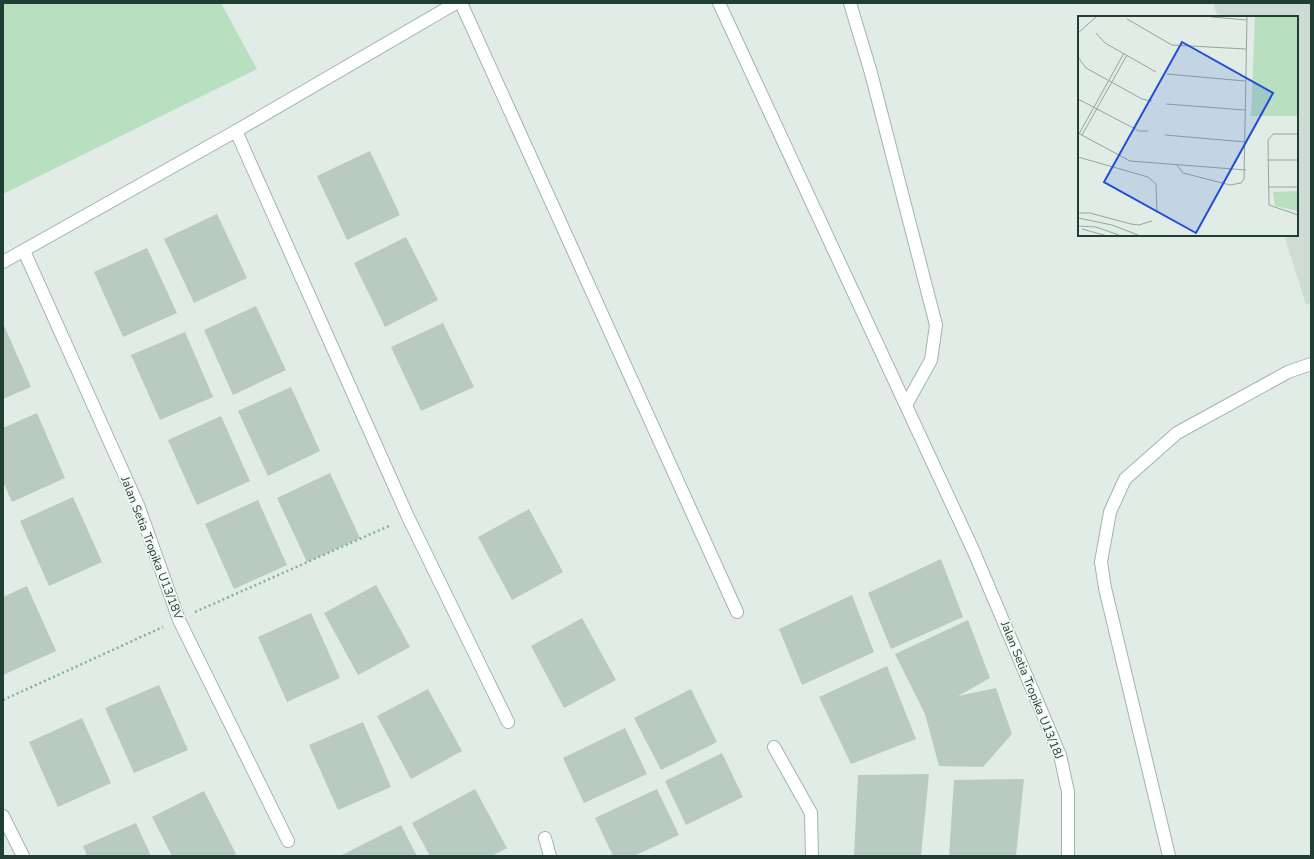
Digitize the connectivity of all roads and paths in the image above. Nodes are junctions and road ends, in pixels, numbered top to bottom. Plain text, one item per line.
1 (456, 3) edge
2 (461, 3) edge
3 (719, 3) edge
4 (850, 3) edge
5 (236, 131) junction
6 (24, 251) junction
7 (3, 262) edge
8 (1311, 364) edge
9 (906, 405) junction
10 (408, 517) junction
11 (737, 612) dead end
12 (179, 620) junction
13 (3, 700) edge
14 (508, 722) dead end
15 (774, 747) dead end
16 (3, 816) edge
17 (545, 838) dead end
18 (288, 841) dead end
19 (23, 856) edge
20 (550, 856) edge
21 (812, 856) edge
22 (1068, 856) edge
23 (1169, 856) edge

1 - 5 street
2 - 11 street
3 - 9 street, Jalan Setia Tropika U13/18J
4 - 9 street
5 - 6 street
5 - 10 street
6 - 7 street
6 - 12 street, Jalan Setia Tropika U13/18V
8 - 23 street
9 - 22 street, Jalan Setia Tropika U13/18J
10 - 12 path
10 - 14 street
12 - 13 path
12 - 18 street, Jalan Setia Tropika U13/18V
15 - 21 street
16 - 19 street
17 - 20 street

